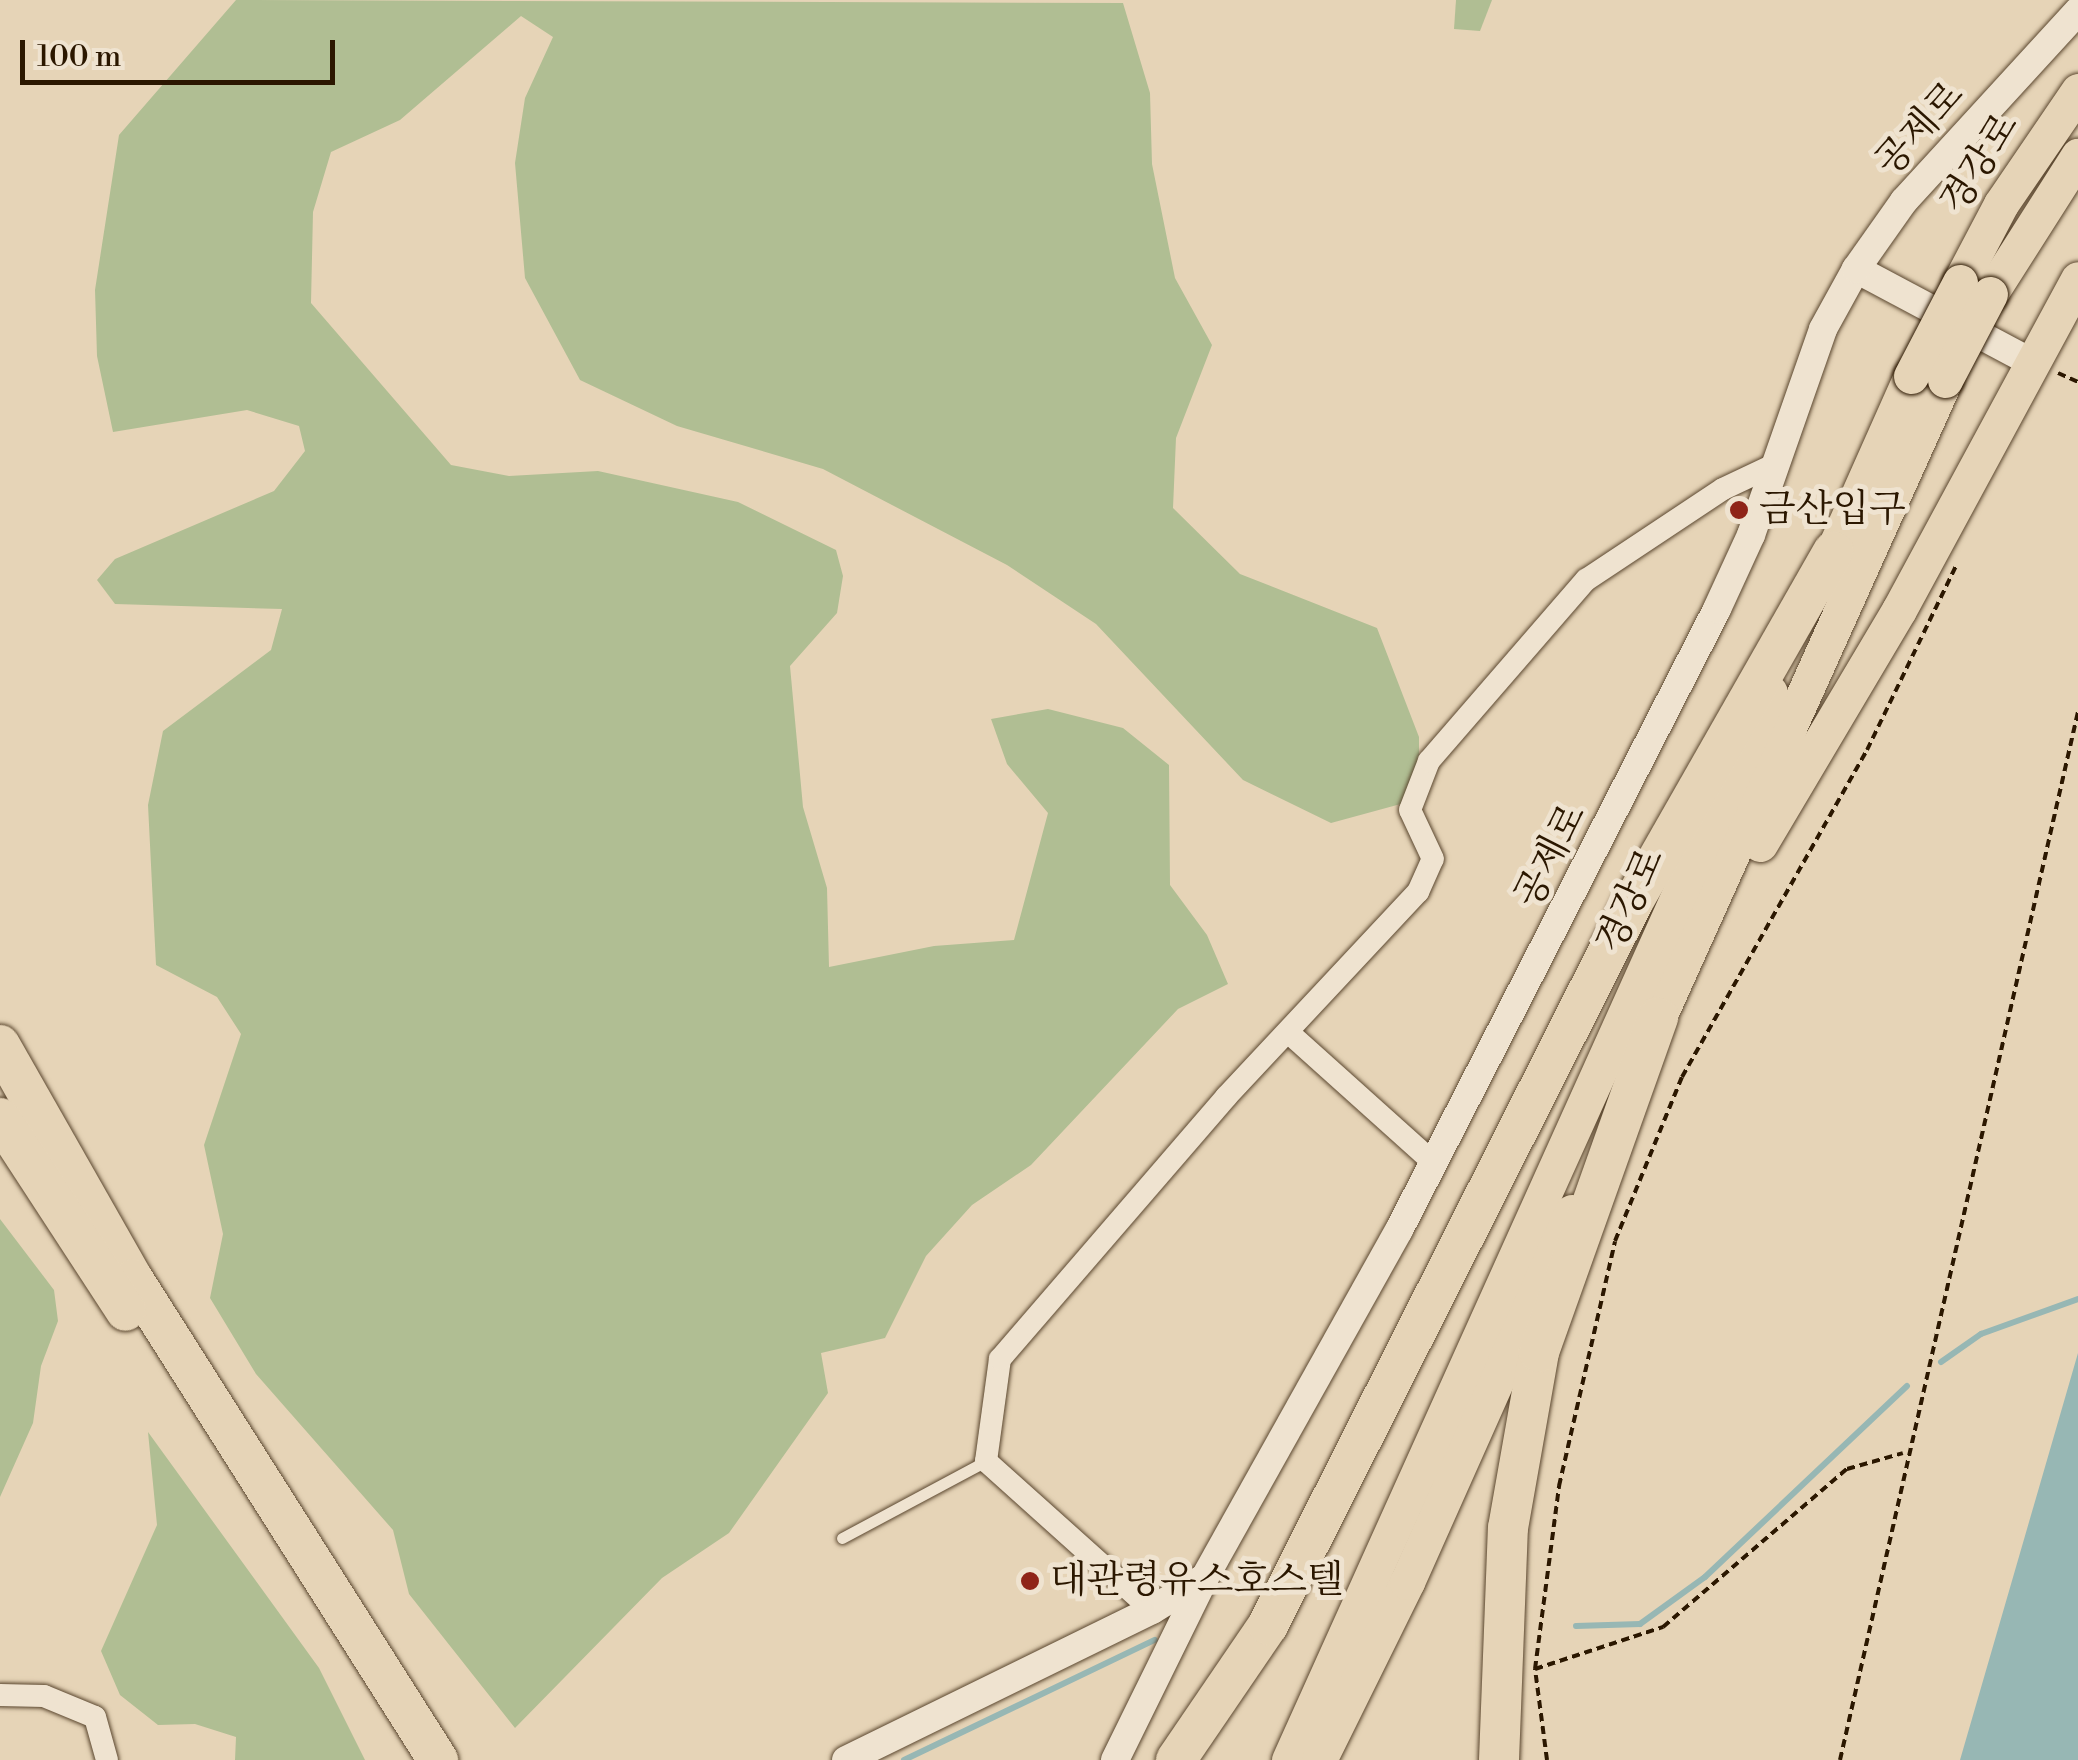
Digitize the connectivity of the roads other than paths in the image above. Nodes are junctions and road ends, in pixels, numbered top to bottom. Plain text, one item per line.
1 (2078, 12) edge
2 (2078, 91) edge
3 (2078, 156) edge
4 (1856, 268) junction
5 (2078, 279) edge
6 (1975, 288) junction
7 (2029, 361) junction
8 (1928, 378) junction
9 (1776, 464) junction
10 (1833, 551) junction
11 (1680, 976) junction
12 (1658, 1018) junction
13 (1289, 1033) junction
14 (0, 1045) edge
15 (0, 1118) edge
16 (1434, 1162) junction
17 (986, 1461) junction
18 (842, 1538) dead end
19 (1205, 1577) junction
20 (1152, 1610) junction
21 (0, 1694) edge
22 (437, 1756) edge
23 (107, 1760) edge
24 (846, 1760) edge
25 (1116, 1760) edge
26 (1176, 1760) edge
27 (1288, 1760) edge
28 (1319, 1760) edge
29 (1499, 1760) edge

1 - 4 street, 공제로
2 - 6 highway, 경강로
3 - 6 highway, 경강로
4 - 7 street
4 - 9 street, 공제로
5 - 7 highway
6 - 8 highway, 경강로, bridge
7 - 11 highway
8 - 10 highway, 경강로
8 - 11 highway, 경강로
9 - 13 street
9 - 16 street, 공제로
10 - 26 highway
10 - 27 highway, 경강로
11 - 12 highway, 경강로
12 - 28 highway, 경강로
12 - 29 highway
13 - 16 street
13 - 17 street
14 - 22 highway
15 - 22 highway
16 - 19 street, 공제로
17 - 18 lane
17 - 20 street
19 - 20 street
19 - 25 street, 공제로
20 - 24 street
21 - 23 street

